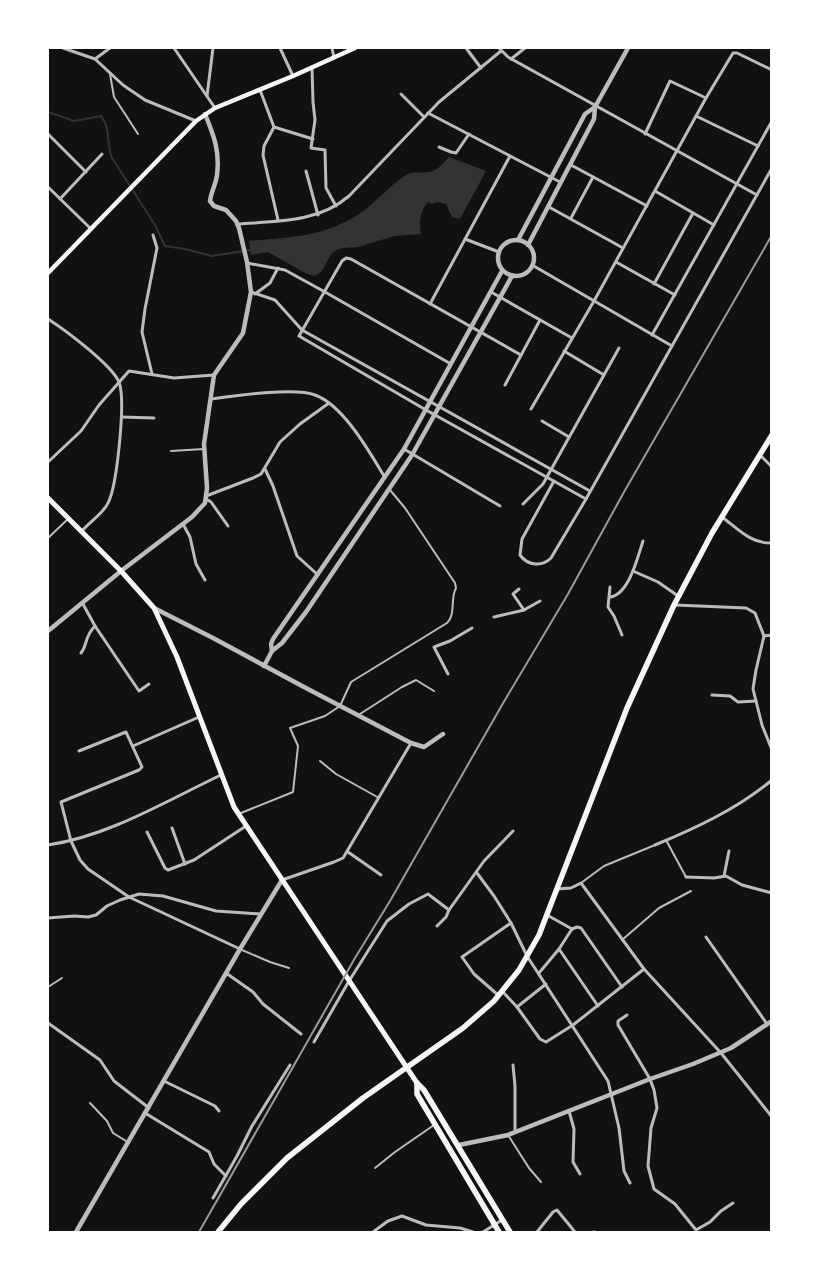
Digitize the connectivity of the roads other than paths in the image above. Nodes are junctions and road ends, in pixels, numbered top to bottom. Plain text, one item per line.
1 (62, 48) edge
2 (110, 48) edge
3 (174, 48) edge
4 (213, 48) edge
5 (280, 48) edge
6 (332, 48) edge
7 (355, 48) edge
8 (466, 48) edge
9 (525, 48) edge
10 (628, 48) edge
11 (500, 49) edge
12 (334, 58) junction
13 (95, 59) junction
14 (511, 59) junction
15 (312, 68) junction
16 (481, 68) junction
17 (772, 70) edge
18 (110, 72) junction
19 (293, 76) junction
20 (259, 89) junction
21 (402, 94) dead end
22 (207, 96) junction
23 (706, 98) junction
24 (595, 107) junction
25 (215, 108) junction
26 (428, 113) junction
27 (205, 114) junction
28 (696, 116) junction
29 (424, 117) junction
30 (196, 121) junction
31 (772, 122) edge
32 (274, 127) junction
33 (48, 134) edge
34 (138, 134) dead end
35 (469, 134) junction
36 (645, 134) junction
37 (313, 139) junction
38 (571, 139) junction
39 (581, 144) junction
40 (758, 146) junction
41 (438, 147) dead end
42 (677, 151) junction
43 (102, 154) dead end
44 (510, 156) junction
45 (571, 165) junction
46 (772, 168) edge
47 (306, 171) dead end
48 (86, 172) junction
49 (593, 177) junction
50 (552, 178) junction
51 (561, 183) junction
52 (737, 184) junction
53 (48, 187) edge
54 (655, 191) junction
55 (757, 195) junction
56 (60, 199) junction
57 (647, 206) junction
58 (336, 207) junction
59 (549, 207) junction
60 (693, 213) junction
61 (318, 215) junction
62 (571, 218) junction
63 (278, 220) junction
64 (237, 224) junction
65 (714, 225) junction
66 (90, 228) junction
67 (153, 235) dead end
68 (466, 239) junction
69 (518, 240) junction
70 (528, 245) junction
71 (623, 248) junction
72 (498, 252) junction
73 (247, 262) junction
74 (616, 262) junction
75 (532, 265) junction
76 (278, 268) junction
77 (502, 271) junction
78 (48, 273) edge
79 (512, 276) junction
80 (654, 284) junction
81 (325, 292) junction
82 (490, 292) junction
83 (253, 293) junction
84 (675, 296) junction
85 (500, 298) junction
86 (594, 301) junction
87 (430, 304) junction
88 (48, 319) edge
89 (540, 320) junction
90 (471, 327) junction
91 (302, 330) junction
92 (480, 332) junction
93 (652, 335) junction
94 (572, 338) junction
95 (672, 346) junction
96 (619, 348) dead end
97 (564, 351) junction
98 (521, 355) junction
99 (451, 364) junction
100 (461, 369) junction
101 (152, 374) junction
102 (214, 375) junction
103 (604, 376) junction
104 (119, 382) junction
105 (505, 385) dead end
106 (211, 399) junction
107 (329, 403) junction
108 (430, 403) junction
109 (439, 408) junction
110 (531, 409) dead end
111 (426, 410) junction
112 (435, 415) junction
113 (122, 417) junction
114 (154, 418) dead end
115 (542, 421) dead end
116 (481, 430) junction
117 (772, 435) edge
118 (569, 437) junction
119 (477, 438) junction
120 (204, 449) junction
121 (404, 449) junction
122 (172, 451) dead end
123 (759, 454) junction
124 (412, 455) junction
125 (48, 462) edge
126 (772, 467) edge
127 (265, 468) junction
128 (551, 469) junction
129 (384, 476) junction
130 (547, 476) junction
131 (554, 481) junction
132 (380, 482) junction
133 (388, 488) junction
134 (590, 491) junction
135 (48, 498) edge
136 (206, 498) junction
137 (586, 499) junction
138 (523, 504) dead end
139 (500, 506) dead end
140 (722, 517) junction
141 (68, 518) junction
142 (183, 524) junction
143 (228, 526) dead end
144 (81, 532) junction
145 (48, 538) edge
146 (643, 542) dead end
147 (772, 543) edge
148 (332, 554) junction
149 (341, 560) junction
150 (633, 571) junction
151 (121, 572) junction
152 (318, 574) junction
153 (205, 580) dead end
154 (610, 587) dead end
155 (520, 589) dead end
156 (678, 596) junction
157 (610, 597) junction
158 (540, 601) dead end
159 (83, 604) junction
160 (674, 605) junction
161 (297, 606) junction
162 (154, 608) junction
163 (524, 610) junction
164 (306, 612) junction
165 (494, 617) dead end
166 (95, 626) junction
167 (472, 628) dead end
168 (48, 631) edge
169 (622, 635) dead end
170 (772, 635) edge
171 (764, 636) junction
172 (272, 651) junction
173 (80, 653) dead end
174 (264, 666) junction
175 (448, 674) dead end
176 (149, 684) dead end
177 (434, 691) dead end
178 (712, 695) dead end
179 (756, 701) junction
180 (340, 706) junction
181 (358, 716) junction
182 (200, 717) junction
183 (443, 734) dead end
184 (411, 743) junction
185 (133, 746) junction
186 (772, 750) edge
187 (79, 751) dead end
188 (320, 761) dead end
189 (221, 775) junction
190 (772, 780) edge
191 (379, 798) junction
192 (239, 814) junction
193 (246, 826) junction
194 (172, 828) dead end
195 (513, 831) dead end
196 (147, 832) dead end
197 (666, 840) junction
198 (71, 841) junction
199 (48, 844) edge
200 (655, 845) joint
201 (729, 851) dead end
202 (348, 852) junction
203 (185, 864) junction
204 (477, 873) junction
205 (381, 875) dead end
206 (724, 876) junction
207 (686, 877) joint
208 (282, 880) junction
209 (581, 883) junction
210 (557, 889) junction
211 (691, 891) dead end
212 (772, 893) edge
213 (130, 897) junction
214 (449, 910) junction
215 (261, 914) junction
216 (547, 915) junction
217 (48, 918) edge
218 (510, 923) junction
219 (438, 926) dead end
220 (572, 929) junction
221 (706, 937) dead end
222 (622, 940) junction
223 (240, 949) junction
224 (560, 949) junction
225 (527, 956) junction
226 (289, 968) dead end
227 (644, 969) junction
228 (226, 973) junction
229 (538, 973) junction
230 (62, 978) dead end
231 (349, 981) junction
232 (546, 984) junction
233 (48, 987) edge
234 (622, 987) junction
235 (501, 994) junction
236 (598, 1006) junction
237 (516, 1007) junction
238 (627, 1015) dead end
239 (48, 1023) edge
240 (769, 1023) edge
241 (573, 1025) junction
242 (301, 1034) dead end
243 (314, 1042) dead end
244 (721, 1053) junction
245 (290, 1065) dead end
246 (513, 1066) dead end
247 (406, 1068) junction
248 (650, 1079) junction
249 (164, 1081) junction
250 (417, 1083) junction
251 (612, 1094) junction
252 (90, 1103) dead end
253 (148, 1108) junction
254 (219, 1110) dead end
255 (569, 1111) junction
256 (145, 1113) junction
257 (772, 1117) edge
258 (435, 1124) junction
259 (515, 1132) junction
260 (508, 1135) junction
261 (128, 1143) junction
262 (459, 1146) junction
263 (451, 1150) junction
264 (375, 1168) dead end
265 (580, 1174) dead end
266 (226, 1176) junction
267 (541, 1182) dead end
268 (630, 1183) dead end
269 (213, 1198) dead end
270 (733, 1203) dead end
271 (502, 1220) junction
272 (495, 1226) junction
273 (76, 1232) edge
274 (218, 1232) edge
275 (373, 1232) edge
276 (473, 1232) edge
277 (482, 1232) edge
278 (499, 1232) edge
279 (510, 1232) edge
280 (537, 1232) edge
281 (575, 1232) edge

1 - 13 street
2 - 13 street
3 - 22 street
4 - 22 street
5 - 19 street
6 - 12 street
7 - 12 main road
8 - 16 street
9 - 14 street
10 - 24 street
11 - 14 street
11 - 16 street
12 - 15 main road
13 - 18 street
14 - 24 street
15 - 19 main road
15 - 37 street
16 - 26 street
17 - 23 street
18 - 30 street
18 - 34 lane
19 - 20 main road
20 - 25 main road
20 - 32 street
21 - 29 street
22 - 25 street
23 - 28 street
23 - 36 street
24 - 36 street
24 - 38 street
24 - 39 street
25 - 27 main road
26 - 29 street
26 - 35 street
27 - 30 main road
27 - 64 street
28 - 40 street
28 - 42 street
29 - 58 street
30 - 66 main road
31 - 40 street
32 - 37 street
32 - 63 street
33 - 48 street
35 - 41 street
35 - 44 street
36 - 42 street
37 - 58 street
38 - 39 street
38 - 50 street
39 - 45 street
40 - 52 street
42 - 52 street
42 - 54 street
43 - 48 street
44 - 50 street
44 - 68 street
45 - 49 street
45 - 51 street
46 - 55 street
47 - 61 street
48 - 56 street
49 - 57 street
49 - 62 street
50 - 51 street
50 - 69 street
51 - 59 street
52 - 55 street
52 - 65 street
53 - 56 street
54 - 57 street
54 - 60 street
55 - 95 street
56 - 66 street
57 - 71 street
58 - 61 street
59 - 62 street
59 - 70 street
60 - 65 street
60 - 80 street
61 - 63 street
62 - 71 street
63 - 64 street
64 - 73 street
65 - 84 street
66 - 78 main road
67 - 101 street
68 - 72 street
68 - 87 street
69 - 70 street
69 - 72 street
70 - 75 street
71 - 74 street
72 - 77 street
73 - 76 street
73 - 83 street
74 - 80 street
74 - 86 street
75 - 79 street
75 - 86 street
76 - 81 street
76 - 83 street
77 - 79 street
77 - 82 street
79 - 85 street
80 - 84 street
81 - 87 street
81 - 91 street
81 - 99 street
82 - 85 street
82 - 90 street
83 - 91 street
83 - 102 street
84 - 93 street
85 - 89 street
85 - 92 street
86 - 93 street
86 - 94 street
87 - 90 street
88 - 104 street
89 - 94 street
89 - 98 street
90 - 92 street
90 - 99 street
91 - 108 street
91 - 111 street
92 - 98 street
92 - 100 street
93 - 95 street
94 - 97 street
95 - 134 street
96 - 103 street
97 - 103 street
97 - 110 street
98 - 105 street
99 - 100 street
99 - 108 street
100 - 109 street
101 - 102 street
101 - 104 street
102 - 106 street
103 - 118 street
104 - 113 street
104 - 125 street
106 - 107 street
106 - 120 street
107 - 127 street
107 - 129 street
108 - 109 street
108 - 111 street
109 - 112 street
109 - 116 street
111 - 112 street
111 - 121 street
112 - 119 street
112 - 124 street
113 - 114 street
113 - 144 street
115 - 118 street
116 - 119 street
116 - 128 street
117 - 123 highway
118 - 128 street
119 - 130 street
120 - 122 lane
120 - 136 street
121 - 124 street
121 - 129 street
123 - 126 street
123 - 140 highway
124 - 133 street
124 - 139 street
127 - 136 street
127 - 152 street
128 - 130 street
128 - 134 street
129 - 132 street
130 - 131 street
130 - 138 street
131 - 137 street
131 - 137 street
132 - 133 street
132 - 148 street
133 - 149 street
133 - 180 lane
134 - 137 street
135 - 141 main road
136 - 142 street
136 - 143 street
140 - 147 street
140 - 156 highway
141 - 144 main road
141 - 145 lane
142 - 151 street
142 - 153 street
144 - 151 main road
146 - 150 street
148 - 149 street
148 - 152 street
149 - 164 street
150 - 156 street
150 - 157 street
151 - 159 street
151 - 162 main road
152 - 161 street
154 - 157 street
155 - 163 street
156 - 160 highway
157 - 169 street
158 - 163 street
159 - 166 street
159 - 168 street
160 - 171 street
160 - 210 highway
161 - 164 street
161 - 172 street
162 - 174 street
162 - 182 main road
163 - 165 street
164 - 172 street
166 - 173 street
166 - 176 street
167 - 175 street
170 - 171 street
171 - 179 street
172 - 174 street
174 - 180 street
177 - 181 lane
178 - 179 street
179 - 186 street
180 - 181 street
180 - 192 lane
181 - 184 street
182 - 185 street
182 - 189 main road
183 - 184 street
184 - 191 street
185 - 187 street
185 - 198 street
188 - 191 lane
189 - 192 main road
189 - 198 street
190 - 197 street
191 - 202 street
192 - 193 main road
193 - 203 street
193 - 208 main road
194 - 203 street
195 - 204 street
196 - 203 street
197 - 200 street
197 - 207 lane
198 - 199 street
198 - 213 street
200 - 209 lane
201 - 206 street
202 - 205 street
202 - 208 street
204 - 214 street
204 - 218 street
206 - 207 street
206 - 212 street
208 - 215 street
208 - 231 main road
209 - 210 street
209 - 222 street
210 - 216 highway
211 - 222 lane
213 - 215 street
213 - 217 street
213 - 223 street
214 - 219 street
214 - 231 street
215 - 223 street
216 - 220 street
216 - 225 highway
218 - 225 street
218 - 235 street
220 - 224 street
220 - 234 street
221 - 240 street
222 - 227 street
223 - 226 lane
223 - 228 street
224 - 229 street
224 - 236 street
225 - 229 street
225 - 235 highway
227 - 234 street
227 - 244 street
228 - 242 street
228 - 249 street
229 - 232 street
230 - 233 lane
231 - 243 street
231 - 247 main road
232 - 237 street
232 - 241 street
234 - 236 street
235 - 237 street
235 - 247 highway
236 - 241 street
237 - 241 street
238 - 248 street
239 - 253 street
240 - 244 street
241 - 251 street
244 - 248 street
244 - 257 street
245 - 266 street
246 - 259 street
247 - 250 main road
247 - 274 highway
248 - 251 street
248 - 270 street
249 - 253 street
249 - 254 street
250 - 258 highway
250 - 262 highway
251 - 255 street
251 - 268 street
252 - 261 lane
253 - 256 street
255 - 259 street
255 - 265 street
256 - 261 street
256 - 266 street
258 - 263 highway
258 - 264 lane
259 - 260 street
260 - 262 street
260 - 267 lane
261 - 273 street
262 - 263 highway
262 - 271 highway
263 - 272 highway
266 - 269 street
271 - 272 street
271 - 279 highway
272 - 277 street
272 - 278 highway
275 - 276 street
280 - 281 street

